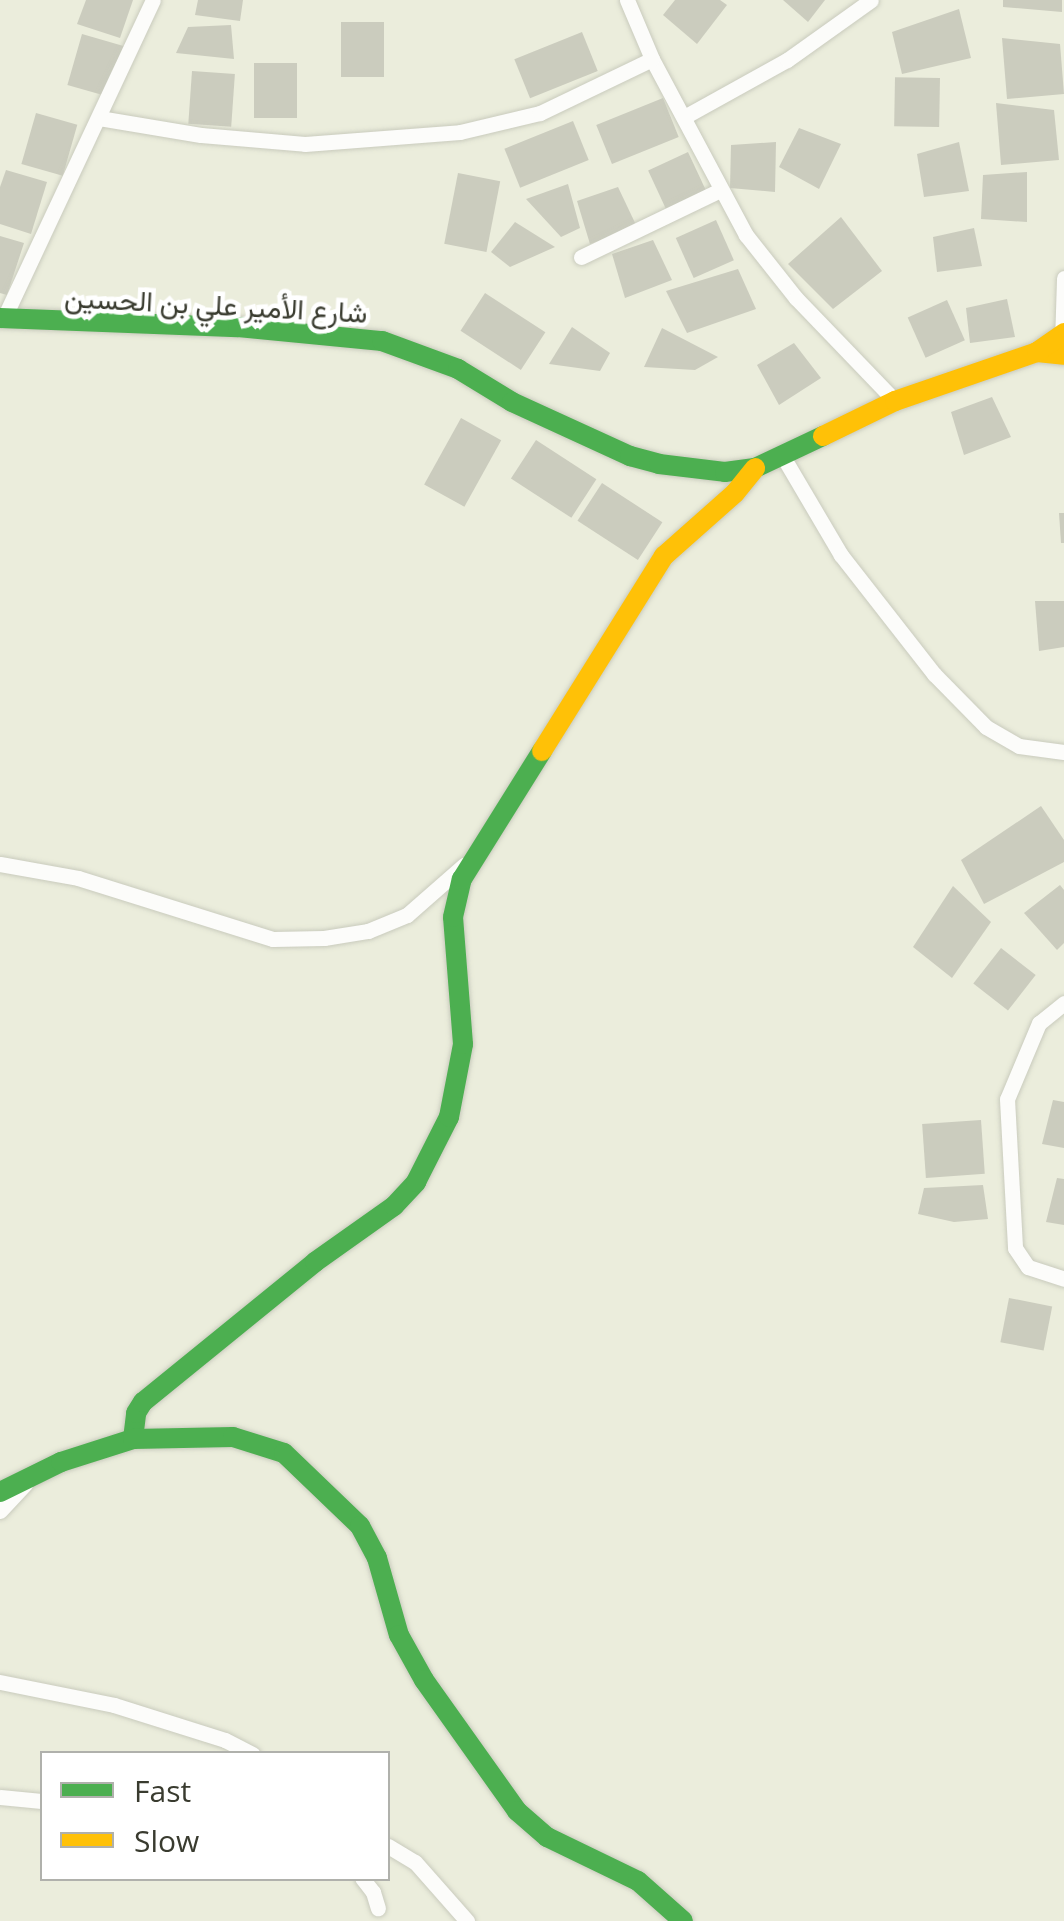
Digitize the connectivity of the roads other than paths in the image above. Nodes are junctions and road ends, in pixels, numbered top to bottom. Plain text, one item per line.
1 (153, 0) edge
2 (627, 0) edge
3 (871, 0) edge
4 (652, 60) junction
5 (684, 117) junction
6 (98, 118) junction
7 (720, 190) junction
8 (582, 256) dead end
9 (1064, 278) edge
10 (2, 319) edge
11 (1063, 344) edge
12 (895, 402) junction
13 (782, 455) junction
14 (755, 468) junction
15 (1064, 752) edge
16 (478, 852) junction
17 (0, 864) edge
18 (1064, 1002) edge
19 (1064, 1279) edge
20 (134, 1439) junction
21 (28, 1481) junction
22 (0, 1492) edge
23 (0, 1511) edge
24 (0, 1682) edge
25 (247, 1751) edge
26 (0, 1797) edge
27 (40, 1801) edge
28 (390, 1847) edge
29 (364, 1881) edge
30 (378, 1908) dead end
31 (467, 1921) edge
32 (683, 1921) edge

1 - 6 street
2 - 4 street
3 - 5 street
4 - 5 street
4 - 6 street
5 - 7 street
6 - 10 street
7 - 8 street
7 - 12 street
9 - 11 street
10 - 14 street, شارع الأمير علي بن الحسين
11 - 12 street, شارع الأمير علي بن الحسين
12 - 13 street, شارع الأمير علي بن الحسين
13 - 14 street, شارع الأمير علي بن الحسين
13 - 15 street
14 - 16 street
16 - 17 street
16 - 20 street
18 - 19 street
20 - 21 street
20 - 32 street
21 - 22 street
21 - 23 street
24 - 25 street
26 - 27 street
28 - 31 street
29 - 30 street

